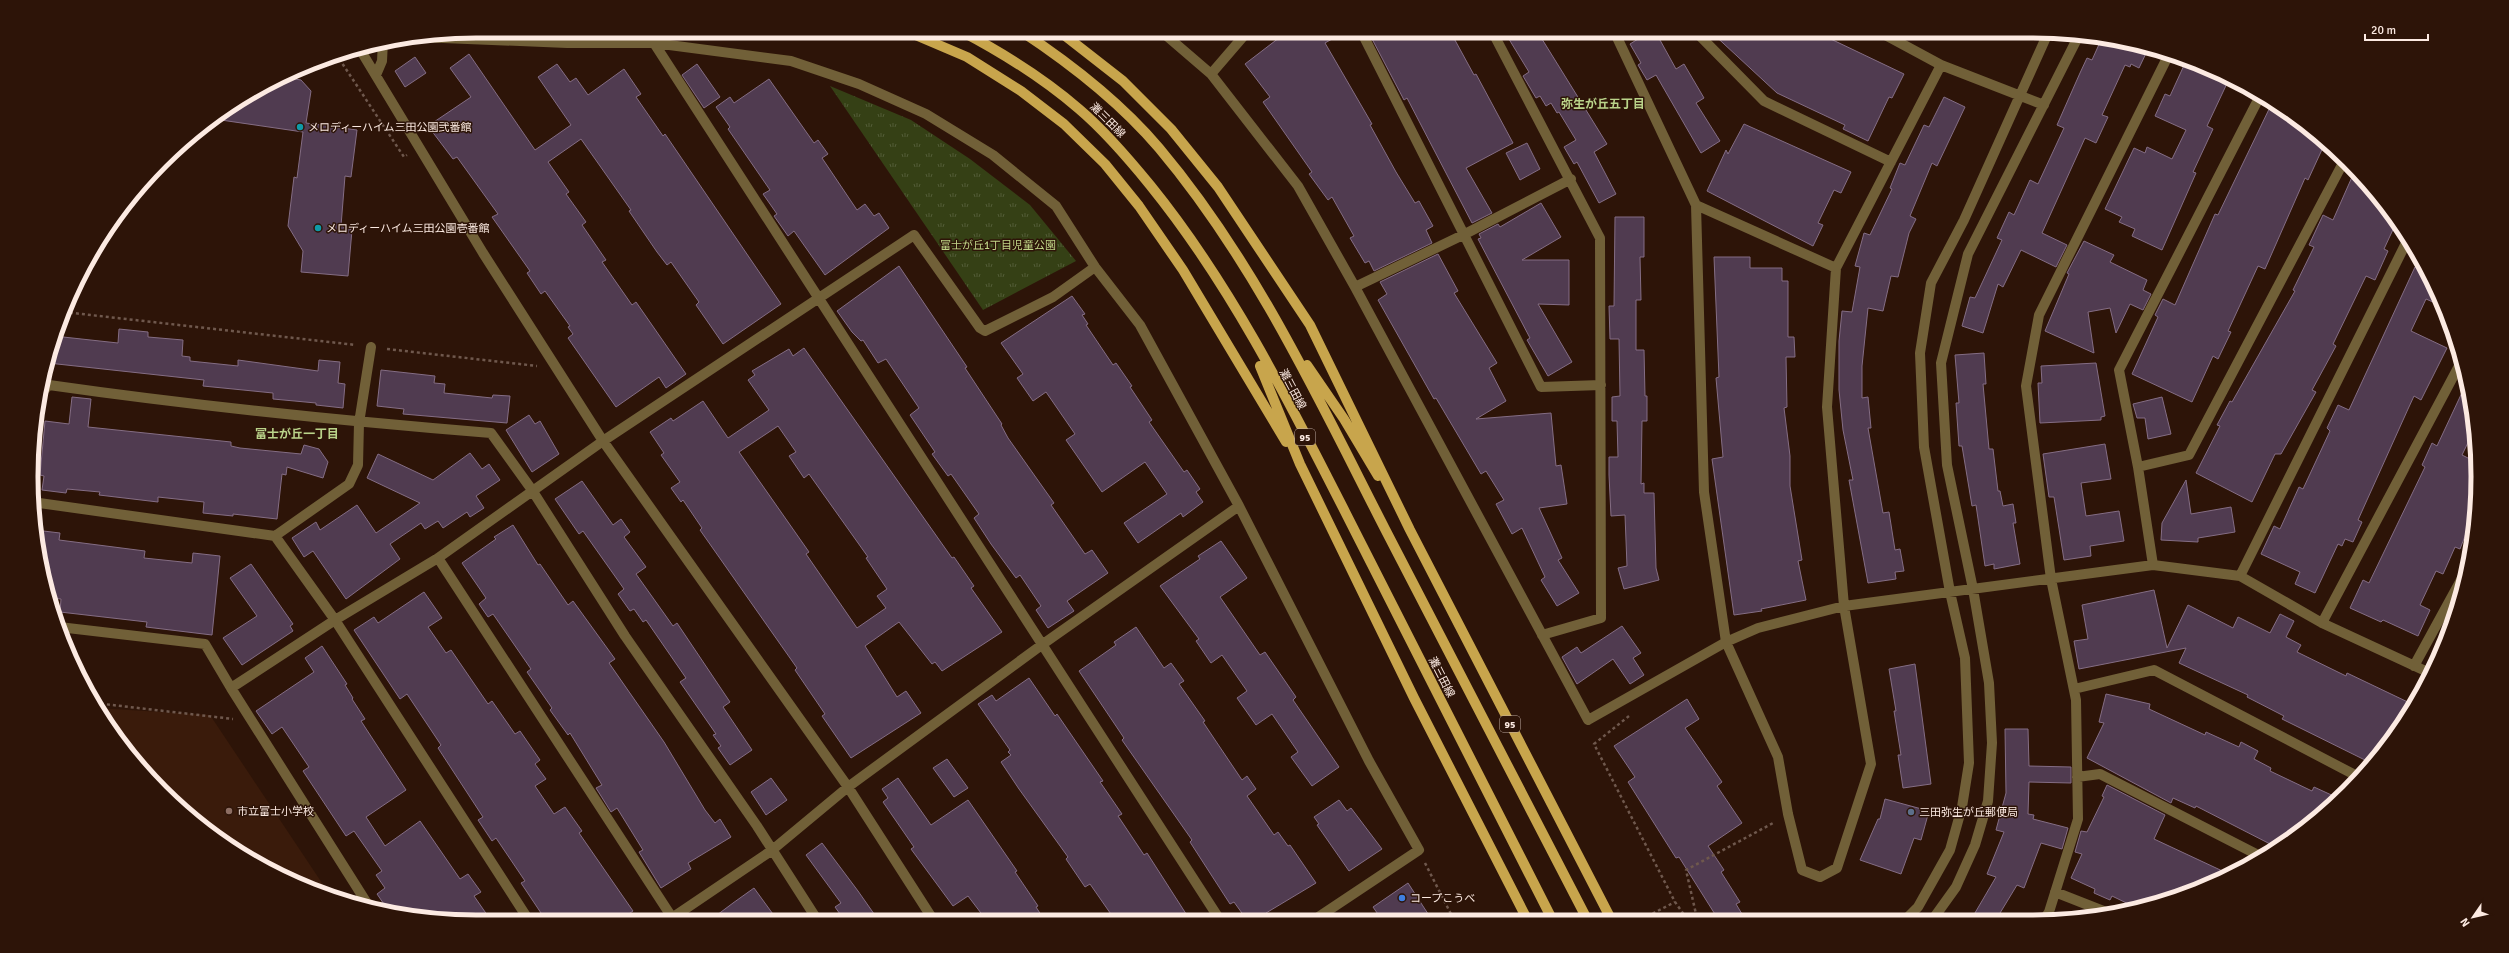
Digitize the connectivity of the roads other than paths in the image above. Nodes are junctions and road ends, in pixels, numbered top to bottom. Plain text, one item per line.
1 (922, 38) edge
2 (974, 38) edge
3 (1031, 38) edge
4 (1068, 38) edge
5 (1169, 38) edge
6 (1242, 38) edge
7 (1364, 38) edge
8 (1496, 38) edge
9 (1617, 38) edge
10 (1702, 38) edge
11 (1891, 38) edge
12 (2046, 38) edge
13 (459, 39) edge
14 (2076, 41) edge
15 (654, 43) junction
16 (383, 48) edge
17 (363, 53) edge
18 (2166, 59) edge
19 (1941, 65) junction
20 (1211, 74) junction
21 (376, 75) junction
22 (2020, 96) junction
23 (2258, 101) edge
24 (2044, 105) junction
25 (1891, 162) junction
26 (2342, 165) edge
27 (1571, 179) junction
28 (1696, 205) junction
29 (1465, 234) junction
30 (2405, 245) edge
31 (1095, 267) junction
32 (1836, 268) junction
33 (1355, 287) junction
34 (820, 298) junction
35 (1236, 308) junction
36 (1284, 333) junction
37 (371, 347) road end
38 (2457, 369) edge
39 (1601, 385) junction
40 (47, 387) edge
41 (359, 423) junction
42 (603, 441) junction
43 (1300, 464) junction
44 (2138, 467) junction
45 (532, 490) junction
46 (39, 503) edge
47 (1239, 506) junction
48 (1410, 530) junction
49 (275, 536) junction
50 (438, 558) junction
51 (2152, 564) junction
52 (2240, 576) junction
53 (2051, 579) junction
54 (2456, 588) edge
55 (1973, 589) junction
56 (1950, 592) junction
57 (1844, 606) junction
58 (335, 620) junction
59 (2322, 622) junction
60 (65, 628) edge
61 (1542, 635) junction
62 (1726, 642) junction
63 (1043, 644) junction
64 (2414, 666) junction
65 (2425, 671) edge
66 (231, 688) junction
67 (2074, 688) junction
68 (2354, 775) edge
69 (2077, 777) junction
70 (848, 787) junction
71 (771, 851) junction
72 (2256, 854) edge
73 (2056, 892) junction
74 (365, 901) edge
75 (2100, 910) edge
76 (525, 915) edge
77 (668, 915) edge
78 (678, 915) edge
79 (814, 915) edge
80 (930, 915) edge
81 (1217, 915) edge
82 (1321, 915) edge
83 (1524, 915) edge
84 (1550, 915) edge
85 (1585, 915) edge
86 (1609, 915) edge
87 (1910, 915) edge
88 (1935, 915) edge
89 (2046, 915) edge

1 - 43 main road, 95
2 - 35 main road, 灘三田線 / 95
3 - 36 main road, 灘三田線 / 95
4 - 48 main road, 95
5 - 20 street
6 - 20 street
7 - 29 street
8 - 27 street
9 - 28 street
10 - 25 street
11 - 19 street
12 - 22 street
13 - 15 street
14 - 24 street
15 - 31 street
15 - 34 street
16 - 21 street
17 - 21 street
18 - 53 street
19 - 22 street
19 - 25 street
20 - 33 street
21 - 42 street
22 - 24 street
22 - 56 street
23 - 44 street
24 - 55 street
25 - 32 street
26 - 44 street
27 - 29 street
27 - 39 street
28 - 32 street
28 - 62 street
29 - 33 street
29 - 39 street
30 - 52 street
31 - 34 street
31 - 47 street
32 - 57 street
33 - 61 street
34 - 42 street
34 - 63 street
35 - 43 main road, 95
35 - 84 main road, 灘三田線 / 95
36 - 48 main road, 95
36 - 85 main road, 灘三田線 / 95
37 - 41 street
38 - 59 street
39 - 61 street
40 - 41 street
41 - 45 street
41 - 49 street
42 - 45 street
42 - 70 street
43 - 83 main road, 95
44 - 51 street
45 - 50 street
45 - 71 street
46 - 49 street
47 - 63 street
47 - 82 street
48 - 86 main road, 95
49 - 58 street
50 - 58 street
50 - 77 street
51 - 52 street
51 - 53 street
52 - 59 street
53 - 55 street
53 - 67 street
54 - 64 street
55 - 56 street
55 - 88 street
56 - 57 street
56 - 87 street
57 - 62 street
57 - 62 street
58 - 66 street
58 - 76 street
59 - 64 street
60 - 66 street
61 - 62 street
63 - 70 street
63 - 81 street
64 - 65 street
66 - 74 street
67 - 68 street
67 - 69 street
69 - 72 street
69 - 73 street
70 - 71 street
70 - 80 street
71 - 78 street
71 - 79 street
73 - 75 street
73 - 89 street

